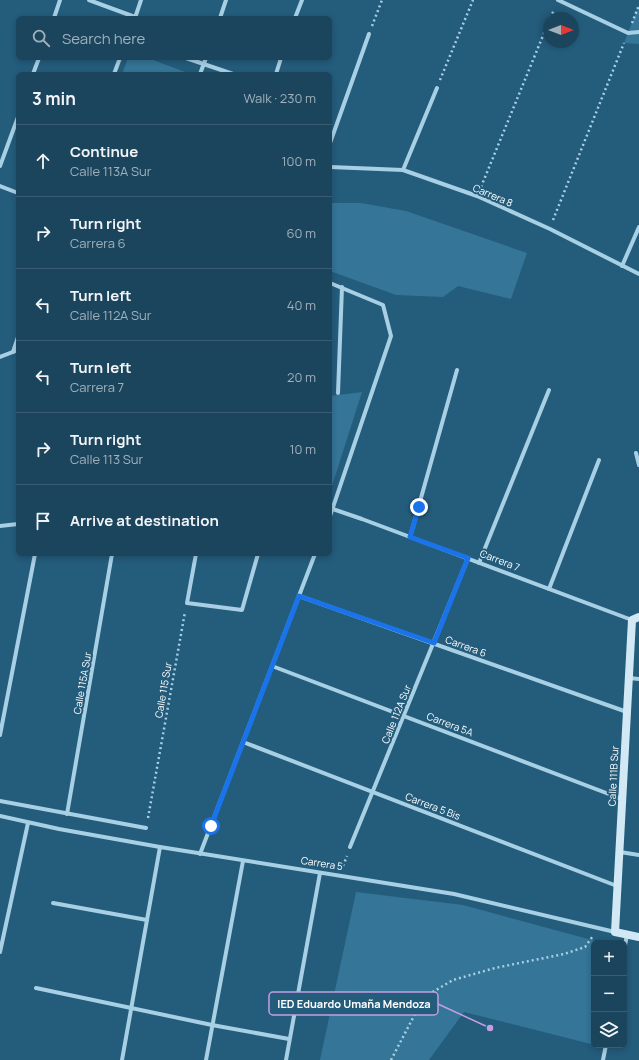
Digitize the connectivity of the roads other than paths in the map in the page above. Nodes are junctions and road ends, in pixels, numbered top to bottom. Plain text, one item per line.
1 (60, 0) edge
2 (89, 0) edge
3 (141, 0) edge
4 (226, 0) edge
5 (302, 0) edge
6 (558, 0) edge
7 (55, 16) edge
8 (130, 16) edge
9 (136, 16) edge
10 (221, 16) edge
11 (296, 16) edge
12 (639, 32) edge
13 (369, 34) road end
14 (38, 60) edge
15 (119, 60) edge
16 (192, 60) edge
17 (205, 60) edge
18 (280, 60) edge
19 (204, 64) junction
20 (35, 72) edge
21 (115, 72) edge
22 (201, 72) edge
23 (227, 72) edge
24 (277, 72) edge
25 (437, 88) road end
26 (16, 122) edge
27 (332, 137) edge
28 (0, 166) edge
29 (332, 167) edge
30 (403, 170) junction
31 (0, 186) edge
32 (16, 192) edge
33 (639, 227) edge
34 (622, 266) junction
35 (639, 274) edge
36 (332, 283) edge
37 (342, 287) junction
38 (16, 343) edge
39 (16, 351) edge
40 (13, 352) junction
41 (0, 357) edge
42 (457, 370) dead end
43 (549, 390) dead end
44 (338, 393) dead end
45 (636, 453) dead end
46 (598, 460) dead end
47 (639, 465) edge
48 (332, 506) edge
49 (332, 509) edge
50 (16, 524) edge
51 (0, 526) edge
52 (410, 537) junction
53 (35, 556) edge
54 (112, 556) edge
55 (196, 556) edge
56 (257, 556) edge
57 (315, 556) edge
58 (468, 558) junction
59 (479, 563) junction
60 (549, 589) junction
61 (299, 596) junction
62 (636, 619) edge
63 (434, 643) junction
64 (272, 666) junction
65 (629, 678) junction
66 (639, 679) edge
67 (627, 712) junction
68 (404, 715) junction
69 (0, 735) edge
70 (243, 742) junction
71 (373, 791) junction
72 (622, 799) junction
73 (0, 802) edge
74 (67, 814) junction
75 (0, 816) edge
76 (28, 823) junction
77 (146, 828) road end
78 (350, 847) road end
79 (160, 848) junction
80 (619, 852) junction
81 (200, 854) junction
82 (639, 855) edge
83 (242, 861) junction
84 (320, 873) junction
85 (617, 886) junction
86 (53, 903) dead end
87 (148, 920) junction
88 (615, 932) junction
89 (627, 935) junction
90 (639, 937) edge
91 (626, 940) edge
92 (0, 952) edge
93 (36, 988) dead end
94 (132, 1008) junction
95 (212, 1025) junction
96 (290, 1039) junction
97 (605, 1048) edge
98 (122, 1060) edge
99 (206, 1060) edge
100 (286, 1060) edge
101 (603, 1060) edge

1 - 7 street
2 - 8 street
3 - 9 street
4 - 10 street
5 - 11 street
6 - 12 street
13 - 27 street
14 - 20 street
15 - 21 street
16 - 19 street
17 - 19 street
18 - 24 street
19 - 22 street
19 - 23 street
25 - 30 street
26 - 28 street
29 - 30 street, Carrera 8
30 - 34 street, Carrera 8
31 - 32 street
33 - 34 street
34 - 35 street, Carrera 8
36 - 37 street
37 - 44 street
37 - 48 street
38 - 40 street
39 - 40 street
40 - 41 street
42 - 52 street
43 - 59 street
45 - 47 street
46 - 60 street
49 - 52 street, Carrera 7
50 - 51 street
52 - 58 street, Carrera 7
53 - 69 street
54 - 74 street, Calle 115A Sur
55 - 56 street
57 - 61 street
58 - 59 street, Carrera 7
58 - 63 street, Calle 112A Sur
59 - 60 street, Carrera 7
60 - 62 street, Carrera 7
61 - 63 street, Carrera 6
61 - 64 street
62 - 65 street, Calle 111B Sur
63 - 67 street, Carrera 6
63 - 68 street, Calle 112A Sur
64 - 68 street, Carrera 5A
64 - 70 street
65 - 66 street
65 - 67 street, Calle 111B Sur
67 - 72 street, Calle 111B Sur
68 - 71 street, Calle 112A Sur
68 - 72 street, Carrera 5A
70 - 71 street, Carrera 5 Bis
70 - 81 street
71 - 78 street, Calle 112A Sur
71 - 85 street, Carrera 5 Bis
72 - 80 street, Calle 111B Sur
73 - 74 street
74 - 77 street
75 - 76 street, Carrera 5
76 - 79 street, Carrera 5
76 - 92 street
79 - 81 street, Carrera 5
79 - 87 street
80 - 82 street
80 - 85 street, Calle 111B Sur
81 - 83 street, Carrera 5
83 - 84 street, Carrera 5
83 - 95 street
84 - 88 street, Carrera 5
84 - 96 street
85 - 88 street, Calle 111B Sur
86 - 87 street
87 - 94 street
88 - 89 street, Carrera 5
89 - 90 street, Carrera 5
89 - 91 street
93 - 94 street
94 - 95 street
94 - 98 street
95 - 96 street
95 - 99 street
96 - 100 street
97 - 101 street

